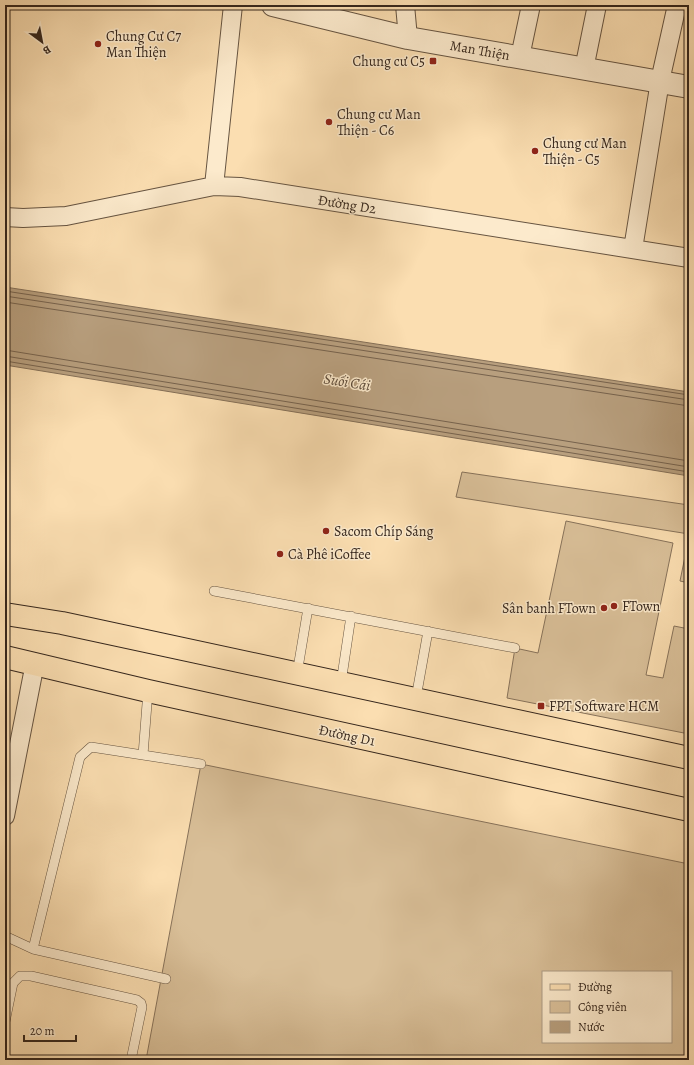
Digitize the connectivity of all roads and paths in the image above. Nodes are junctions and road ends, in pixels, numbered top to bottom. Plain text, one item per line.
1 (233, 5) edge
2 (273, 5) edge
3 (405, 5) edge
4 (531, 5) edge
5 (596, 5) edge
6 (677, 5) edge
7 (408, 38) junction
8 (520, 57) junction
9 (584, 68) junction
10 (660, 81) junction
11 (689, 87) edge
12 (214, 186) junction
13 (5, 217) edge
14 (633, 249) junction
15 (689, 258) edge
16 (214, 591) dead end
17 (5, 600) edge
18 (308, 608) junction
19 (5, 614) edge
20 (351, 616) junction
21 (62, 623) junction
22 (428, 631) junction
23 (515, 648) dead end
24 (5, 657) edge
25 (35, 664) junction
26 (297, 674) junction
27 (341, 683) junction
28 (148, 691) junction
29 (416, 698) junction
30 (143, 755) junction
31 (11, 758) edge
32 (689, 758) edge
33 (201, 764) dead end
34 (689, 810) edge
35 (5, 816) edge
36 (5, 936) edge
37 (33, 949) junction
38 (166, 979) dead end
39 (5, 1022) edge
40 (131, 1060) edge

1 - 12 street
2 - 7 street, Man Thiện
3 - 7 street
4 - 8 street
5 - 9 street
6 - 10 street
7 - 8 street, Man Thiện
8 - 9 street, Man Thiện
9 - 10 street, Man Thiện
10 - 11 street, Man Thiện
10 - 14 street
12 - 13 street, Đường D2
12 - 14 street, Đường D2
14 - 15 street, Đường D2
16 - 18 lane
17 - 21 main road
18 - 20 lane
18 - 26 lane
19 - 21 main road
20 - 22 lane
20 - 27 lane
21 - 26 main road
22 - 23 lane
22 - 29 lane
24 - 25 main road, Đường D1
25 - 28 main road, Đường D1
25 - 31 street
26 - 27 main road
27 - 29 main road
28 - 30 lane
28 - 34 main road, Đường D1
29 - 32 main road
30 - 33 lane
30 - 37 lane
31 - 35 street
36 - 37 lane
37 - 38 lane
39 - 40 lane

